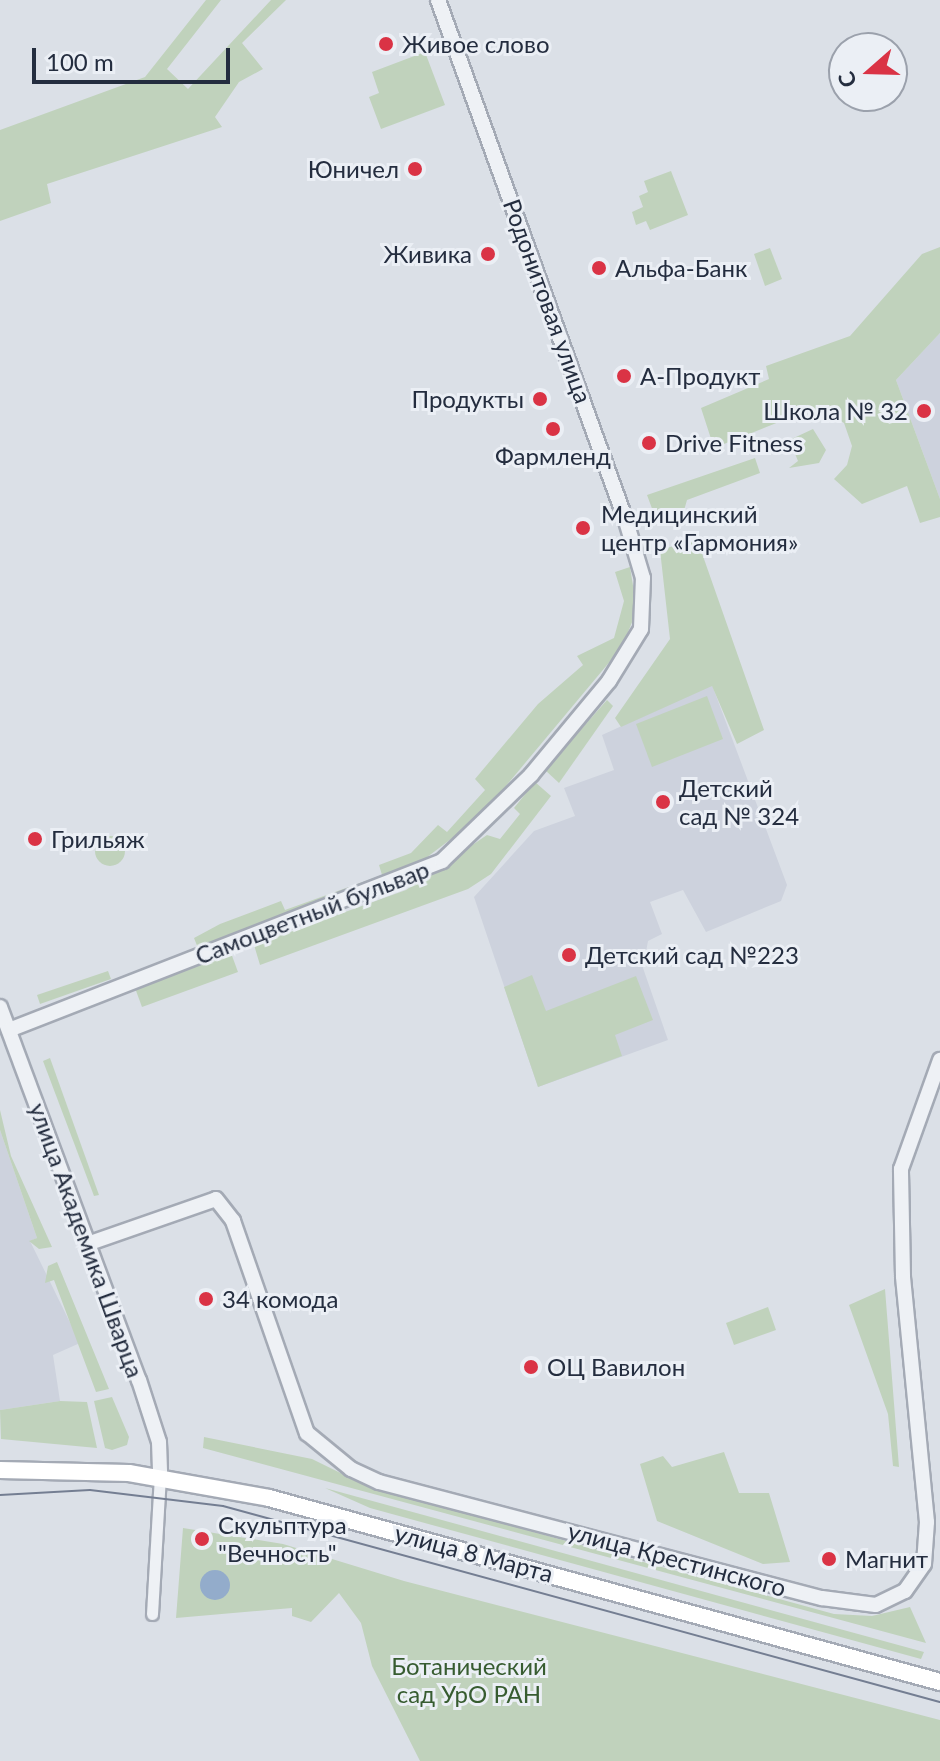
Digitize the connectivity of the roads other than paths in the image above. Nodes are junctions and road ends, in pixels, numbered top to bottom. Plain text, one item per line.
1 (438, 0) edge
2 (645, 606) joint
3 (0, 1007) edge
4 (5, 1032) edge
5 (940, 1060) edge
6 (90, 1243) junction
7 (0, 1470) edge
8 (160, 1477) junction
9 (152, 1614) dead end
10 (940, 1682) edge

1 - 2 street, Родонитовая улица
2 - 4 street, Самоцветный бульвар
3 - 4 street, улица Академика Шварца
4 - 6 street, улица Академика Шварца
5 - 6 street, улица Крестинского
6 - 8 street, улица Академика Шварца
7 - 8 main road, улица 8 Марта
8 - 9 street
8 - 10 main road, улица 8 Марта

